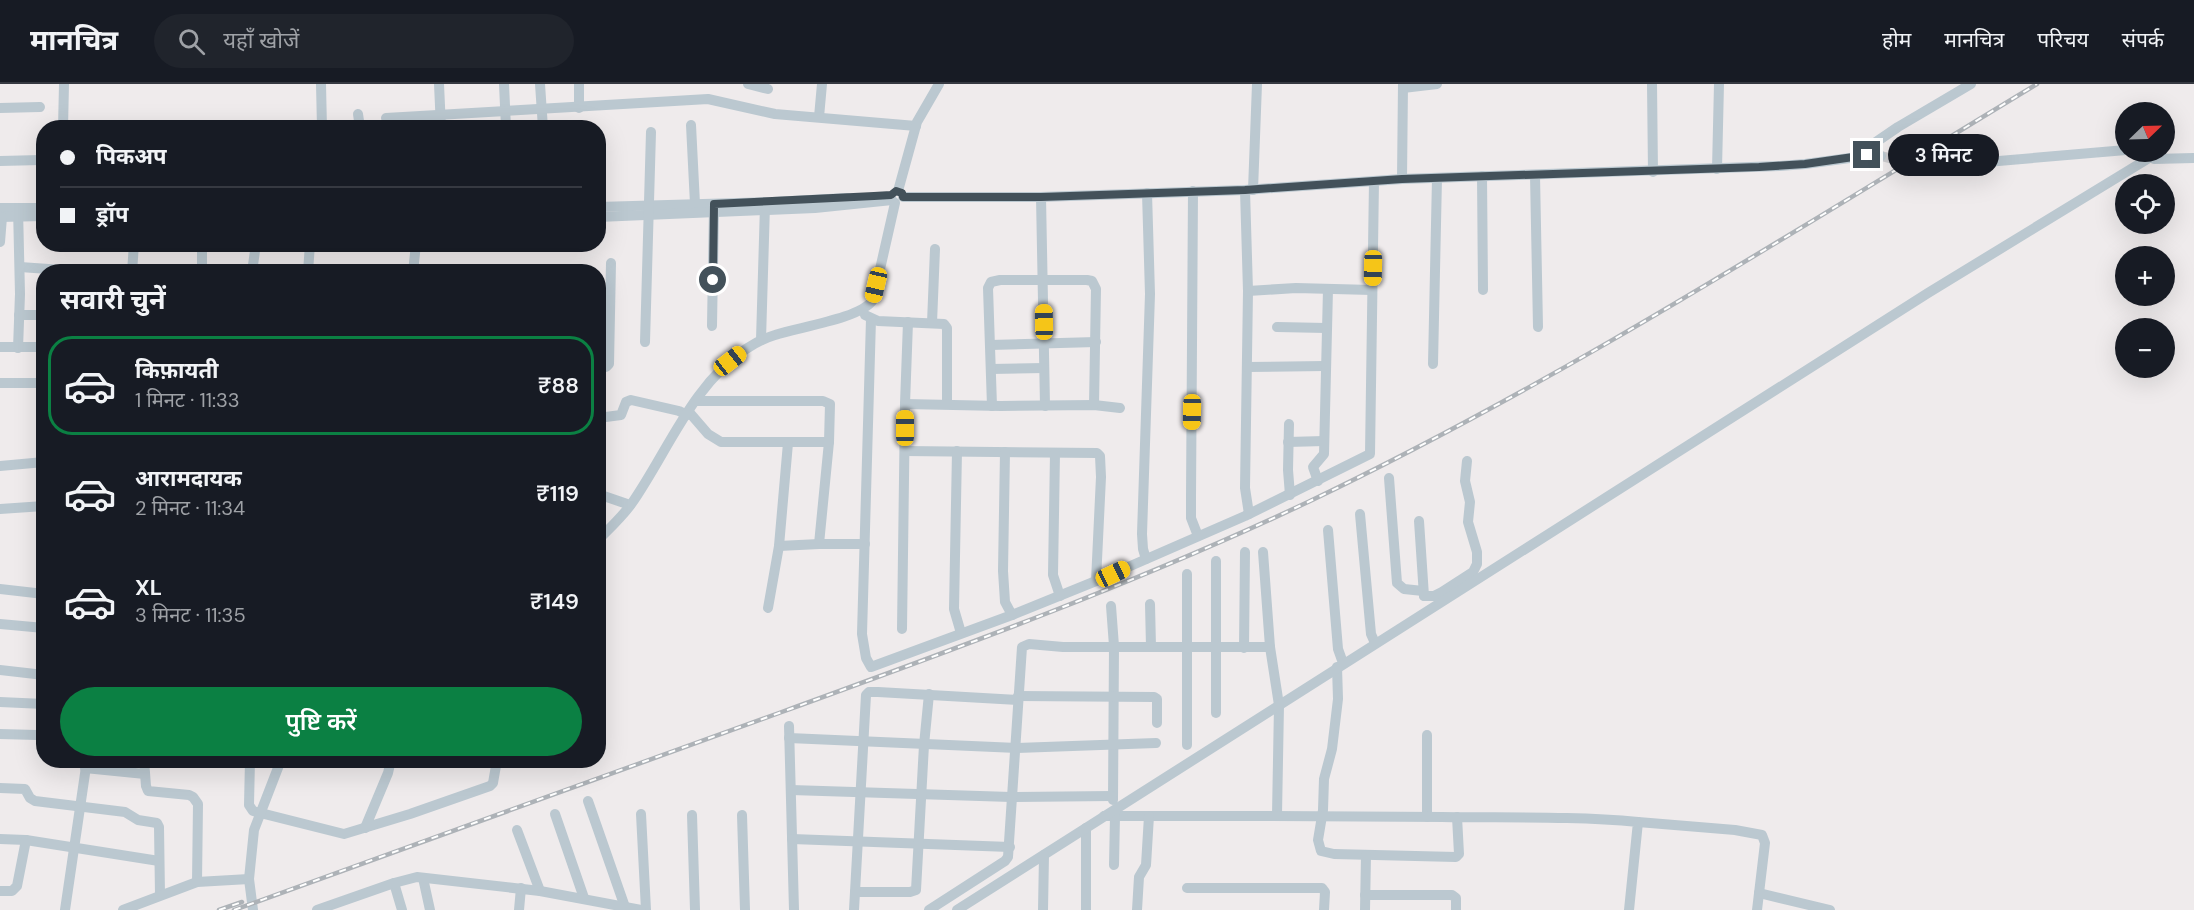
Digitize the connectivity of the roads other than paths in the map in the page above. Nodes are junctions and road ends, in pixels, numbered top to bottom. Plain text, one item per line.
1 (64, 84) edge
2 (321, 84) edge
3 (440, 84) edge
4 (504, 84) edge
5 (540, 84) edge
6 (579, 84) edge
7 (748, 84) edge
8 (822, 84) edge
9 (939, 84) edge
10 (1257, 84) edge
11 (1437, 84) edge
12 (1652, 84) edge
13 (1719, 84) edge
14 (1971, 84) edge
15 (1403, 86) edge
16 (768, 89) dead end
17 (40, 107) dead end
18 (0, 108) edge
19 (579, 108) junction
20 (542, 110) junction
21 (505, 111) junction
22 (358, 114) dead end
23 (441, 115) junction
24 (819, 117) junction
25 (386, 118) dead end
26 (63, 120) edge
27 (322, 120) edge
28 (359, 120) edge
29 (441, 120) edge
30 (506, 120) edge
31 (543, 120) edge
32 (691, 125) dead end
33 (916, 126) junction
34 (651, 132) dead end
35 (2115, 151) edge
36 (1881, 156) tunnel mouth
37 (2175, 157) edge
38 (1853, 158) junction
39 (2194, 158) edge
40 (36, 159) edge
41 (0, 161) edge
42 (2131, 162) edge
43 (1928, 167) tunnel mouth
44 (1717, 169) junction
45 (1653, 172) junction
46 (1535, 175) junction
47 (1482, 176) junction
48 (1437, 178) junction
49 (1402, 179) junction
50 (1374, 181) junction
51 (1249, 190) junction
52 (1193, 191) junction
53 (1148, 193) junction
54 (896, 197) junction
55 (1041, 197) junction
56 (694, 204) junction
57 (765, 206) junction
58 (606, 208) edge
59 (714, 208) junction
60 (36, 209) edge
61 (648, 210) junction
62 (623, 211) junction
63 (19, 212) junction
64 (1, 214) edge
65 (606, 214) edge
66 (36, 215) edge
67 (0, 242) edge
68 (935, 249) dead end
69 (611, 263) dead end
70 (20, 267) junction
71 (36, 268) edge
72 (1043, 280) junction
73 (1328, 289) junction
74 (1372, 290) junction
75 (1483, 290) dead end
76 (1248, 291) junction
77 (862, 310) junction
78 (606, 313) edge
79 (19, 315) junction
80 (36, 315) edge
81 (871, 319) junction
82 (908, 322) junction
83 (932, 323) junction
84 (712, 326) dead end
85 (1277, 327) dead end
86 (1538, 327) dead end
87 (1326, 328) junction
88 (761, 340) junction
89 (645, 342) dead end
90 (1096, 342) junction
91 (1044, 344) junction
92 (606, 345) edge
93 (990, 345) junction
94 (0, 347) edge
95 (36, 347) edge
96 (18, 348) junction
97 (1433, 364) dead end
98 (1325, 366) junction
99 (606, 367) edge
100 (1247, 367) junction
101 (1044, 368) junction
102 (991, 369) junction
103 (36, 382) edge
104 (0, 383) edge
105 (696, 400) junction
106 (905, 404) junction
107 (946, 404) junction
108 (1094, 405) junction
109 (992, 406) junction
110 (1045, 406) junction
111 (1120, 408) dead end
112 (688, 413) junction
113 (606, 417) edge
114 (1289, 424) dead end
115 (1324, 441) junction
116 (829, 442) junction
117 (1288, 442) junction
118 (788, 443) junction
119 (905, 451) junction
120 (957, 451) junction
121 (1005, 452) junction
122 (1055, 453) junction
123 (1467, 461) dead end
124 (36, 463) edge
125 (0, 466) edge
126 (1389, 478) dead end
127 (1318, 481) junction
128 (1290, 495) junction
129 (606, 497) edge
130 (630, 505) junction
131 (36, 507) edge
132 (0, 509) edge
133 (1249, 514) junction
134 (1360, 514) dead end
135 (1419, 521) dead end
136 (1328, 530) dead end
137 (606, 531) edge
138 (1198, 536) junction
139 (819, 544) junction
140 (865, 544) junction
141 (779, 546) junction
142 (1245, 552) dead end
143 (1263, 552) dead end
144 (1146, 559) junction
145 (1216, 561) dead end
146 (1187, 574) dead end
147 (1096, 581) junction
148 (0, 589) edge
149 (36, 593) edge
150 (1060, 596) junction
151 (1426, 601) junction
152 (1150, 604) dead end
153 (1111, 606) dead end
154 (768, 608) dead end
155 (1012, 615) junction
156 (0, 624) edge
157 (36, 627) edge
158 (902, 629) dead end
159 (961, 633) junction
160 (1374, 639) junction
161 (1114, 646) junction
162 (1151, 647) junction
163 (1270, 647) junction
164 (1188, 648) junction
165 (1217, 648) junction
166 (1244, 648) junction
167 (1340, 662) junction
168 (0, 670) edge
169 (36, 674) edge
170 (929, 694) junction
171 (1018, 698) junction
172 (1113, 698) junction
173 (1278, 701) junction
174 (0, 702) edge
175 (36, 704) edge
176 (1216, 713) dead end
177 (1157, 723) dead end
178 (789, 726) dead end
179 (0, 734) edge
180 (36, 735) edge
181 (1427, 735) dead end
182 (789, 738) junction
183 (862, 742) junction
184 (1156, 743) dead end
185 (924, 745) junction
186 (1112, 745) junction
187 (1187, 746) dead end
188 (1017, 748) junction
189 (86, 768) edge
190 (110, 768) edge
191 (145, 768) edge
192 (250, 768) edge
193 (278, 768) edge
194 (389, 768) edge
195 (496, 768) edge
196 (146, 774) junction
197 (0, 788) edge
198 (791, 790) junction
199 (860, 792) junction
200 (922, 795) junction
201 (1011, 798) junction
202 (588, 801) dead end
203 (81, 806) junction
204 (1112, 807) junction
205 (261, 813) junction
206 (555, 814) dead end
207 (641, 814) dead end
208 (692, 815) dead end
209 (742, 815) dead end
210 (1277, 815) junction
211 (1149, 816) junction
212 (1322, 817) junction
213 (1427, 817) junction
214 (1457, 818) junction
215 (1638, 822) junction
216 (365, 828) junction
217 (1086, 828) junction
218 (517, 830) dead end
219 (0, 838) edge
220 (792, 839) junction
221 (26, 840) junction
222 (857, 843) junction
223 (919, 845) junction
224 (1010, 847) junction
225 (75, 849) junction
226 (1044, 855) junction
227 (1366, 855) junction
228 (159, 861) junction
229 (1114, 865) dead end
230 (423, 878) junction
231 (249, 879) junction
232 (197, 882) junction
233 (394, 883) junction
234 (521, 888) junction
235 (1187, 888) dead end
236 (0, 891) edge
237 (540, 891) junction
238 (855, 891) junction
239 (1759, 893) junction
240 (160, 895) junction
241 (1365, 895) junction
242 (584, 898) junction
243 (976, 898) junction
244 (626, 908) edge
245 (65, 910) edge
246 (123, 910) edge
247 (253, 910) edge
248 (317, 910) edge
249 (402, 910) edge
250 (430, 910) edge
251 (519, 910) edge
252 (641, 910) edge
253 (646, 910) edge
254 (695, 910) edge
255 (745, 910) edge
256 (794, 910) edge
257 (854, 910) edge
258 (929, 910) edge
259 (957, 910) edge
260 (970, 910) edge
261 (1043, 910) edge
262 (1086, 910) edge
263 (1137, 910) edge
264 (1324, 910) edge
265 (1365, 910) edge
266 (1456, 910) edge
267 (1629, 910) edge
268 (1757, 910) edge
269 (1830, 910) edge

1 - 26 street
2 - 27 street
3 - 23 street
4 - 21 street
5 - 20 street
6 - 19 street
7 - 16 street
8 - 24 street
9 - 33 street
10 - 51 street
11 - 15 street
12 - 45 street
13 - 44 street
14 - 38 street
15 - 49 street
17 - 18 street
19 - 20 street
19 - 24 street
20 - 21 street
20 - 31 street
21 - 23 street
21 - 30 street
22 - 28 street
23 - 25 street
23 - 29 street
24 - 33 street
32 - 56 street
33 - 54 street
34 - 61 street
35 - 43 street
36 - 38 street
37 - 39 street
38 - 44 street
40 - 41 street
42 - 151 street
44 - 45 street
45 - 46 street
46 - 47 street
46 - 86 street
47 - 48 street
47 - 75 street
48 - 49 street
48 - 97 street
49 - 50 street
50 - 51 street
50 - 74 street
51 - 52 street
51 - 76 street
52 - 53 street
52 - 138 street
53 - 55 street
53 - 144 street
54 - 55 street
54 - 57 street
54 - 77 street
55 - 72 street
56 - 59 street
56 - 61 street
57 - 59 street
57 - 88 street
58 - 62 street
59 - 61 street
59 - 84 street
60 - 63 street
61 - 62 street
61 - 89 street
62 - 65 street
63 - 64 street
63 - 66 street
63 - 70 street
64 - 67 street
68 - 83 street
69 - 78 street
70 - 71 street
70 - 79 street
72 - 90 street
72 - 91 street
72 - 93 street
73 - 74 street
73 - 76 street
73 - 87 street
74 - 127 street
76 - 100 street
77 - 81 street
77 - 88 street
79 - 80 street
79 - 96 street
81 - 82 street
81 - 140 street
82 - 83 street
82 - 106 street
83 - 107 street
85 - 87 street
87 - 98 street
88 - 105 street
90 - 91 street
90 - 108 street
91 - 93 street
91 - 101 street
92 - 99 street
93 - 102 street
94 - 96 street
95 - 96 street
98 - 100 street
98 - 115 street
100 - 133 street
101 - 102 street
101 - 110 street
102 - 109 street
103 - 104 street
105 - 112 street
105 - 116 street
106 - 107 street
106 - 119 street
107 - 109 street
108 - 110 street
108 - 111 street
109 - 110 street
112 - 113 street
112 - 118 street
112 - 130 street
114 - 117 street
115 - 117 street
115 - 127 street
116 - 118 street
116 - 139 street
117 - 128 street
118 - 141 street
119 - 120 street
119 - 158 street
120 - 121 street
120 - 159 street
121 - 122 street
121 - 155 street
122 - 147 street
122 - 150 street
123 - 151 street
124 - 125 street
126 - 151 street
127 - 128 street
128 - 133 street
129 - 130 street
130 - 137 street
131 - 132 street
133 - 138 street
134 - 160 street
135 - 151 street
136 - 167 street
138 - 144 street
139 - 140 street
139 - 141 street
140 - 159 street
141 - 154 street
142 - 166 street
143 - 163 street
144 - 147 street
145 - 165 street
146 - 164 street
147 - 150 street
148 - 149 street
150 - 155 street
151 - 160 street
152 - 162 street
153 - 161 street
155 - 159 street
156 - 157 street
160 - 167 street
161 - 162 street
161 - 171 street
161 - 172 street
162 - 164 street
163 - 166 street
163 - 173 street
164 - 165 street
164 - 187 street
165 - 166 street
165 - 176 street
167 - 173 street
167 - 212 street
168 - 169 street
170 - 171 street
170 - 183 street
170 - 185 street
171 - 172 street
171 - 188 street
172 - 177 street
172 - 186 street
173 - 204 street
173 - 210 street
174 - 175 street
178 - 182 street
179 - 180 street
181 - 213 street
182 - 183 street
182 - 198 street
183 - 185 street
183 - 199 street
184 - 186 street
185 - 188 street
185 - 200 street
186 - 188 street
186 - 204 street
188 - 201 street
189 - 203 street
190 - 196 street
191 - 196 street
192 - 205 street
193 - 205 street
194 - 216 street
195 - 216 street
196 - 232 street
197 - 203 street
198 - 199 street
198 - 220 street
199 - 200 street
199 - 222 street
200 - 201 street
200 - 223 street
201 - 204 street
201 - 224 street
202 - 244 street
203 - 225 street
203 - 228 street
204 - 211 street
204 - 217 street
204 - 229 street
205 - 216 street
205 - 231 street
206 - 242 street
207 - 253 street
208 - 254 street
209 - 255 street
210 - 211 street
210 - 212 street
211 - 263 street
212 - 213 street
212 - 227 street
213 - 214 street
214 - 215 street
214 - 227 street
215 - 239 street
215 - 267 street
217 - 226 street
217 - 262 street
218 - 237 street
219 - 221 street
220 - 222 street
220 - 256 street
221 - 225 street
221 - 236 street
222 - 223 street
222 - 238 street
223 - 224 street
223 - 238 street
224 - 258 street
225 - 228 street
225 - 245 street
226 - 243 street
226 - 261 street
227 - 241 street
228 - 240 street
230 - 233 street
230 - 234 street
230 - 250 street
231 - 232 street
231 - 247 street
232 - 240 street
233 - 248 street
233 - 249 street
234 - 237 street
234 - 251 street
235 - 264 street
237 - 242 street
238 - 257 street
239 - 268 street
239 - 269 street
240 - 246 street
241 - 265 street
241 - 266 street
242 - 244 street
243 - 259 street
243 - 260 street
244 - 252 street

